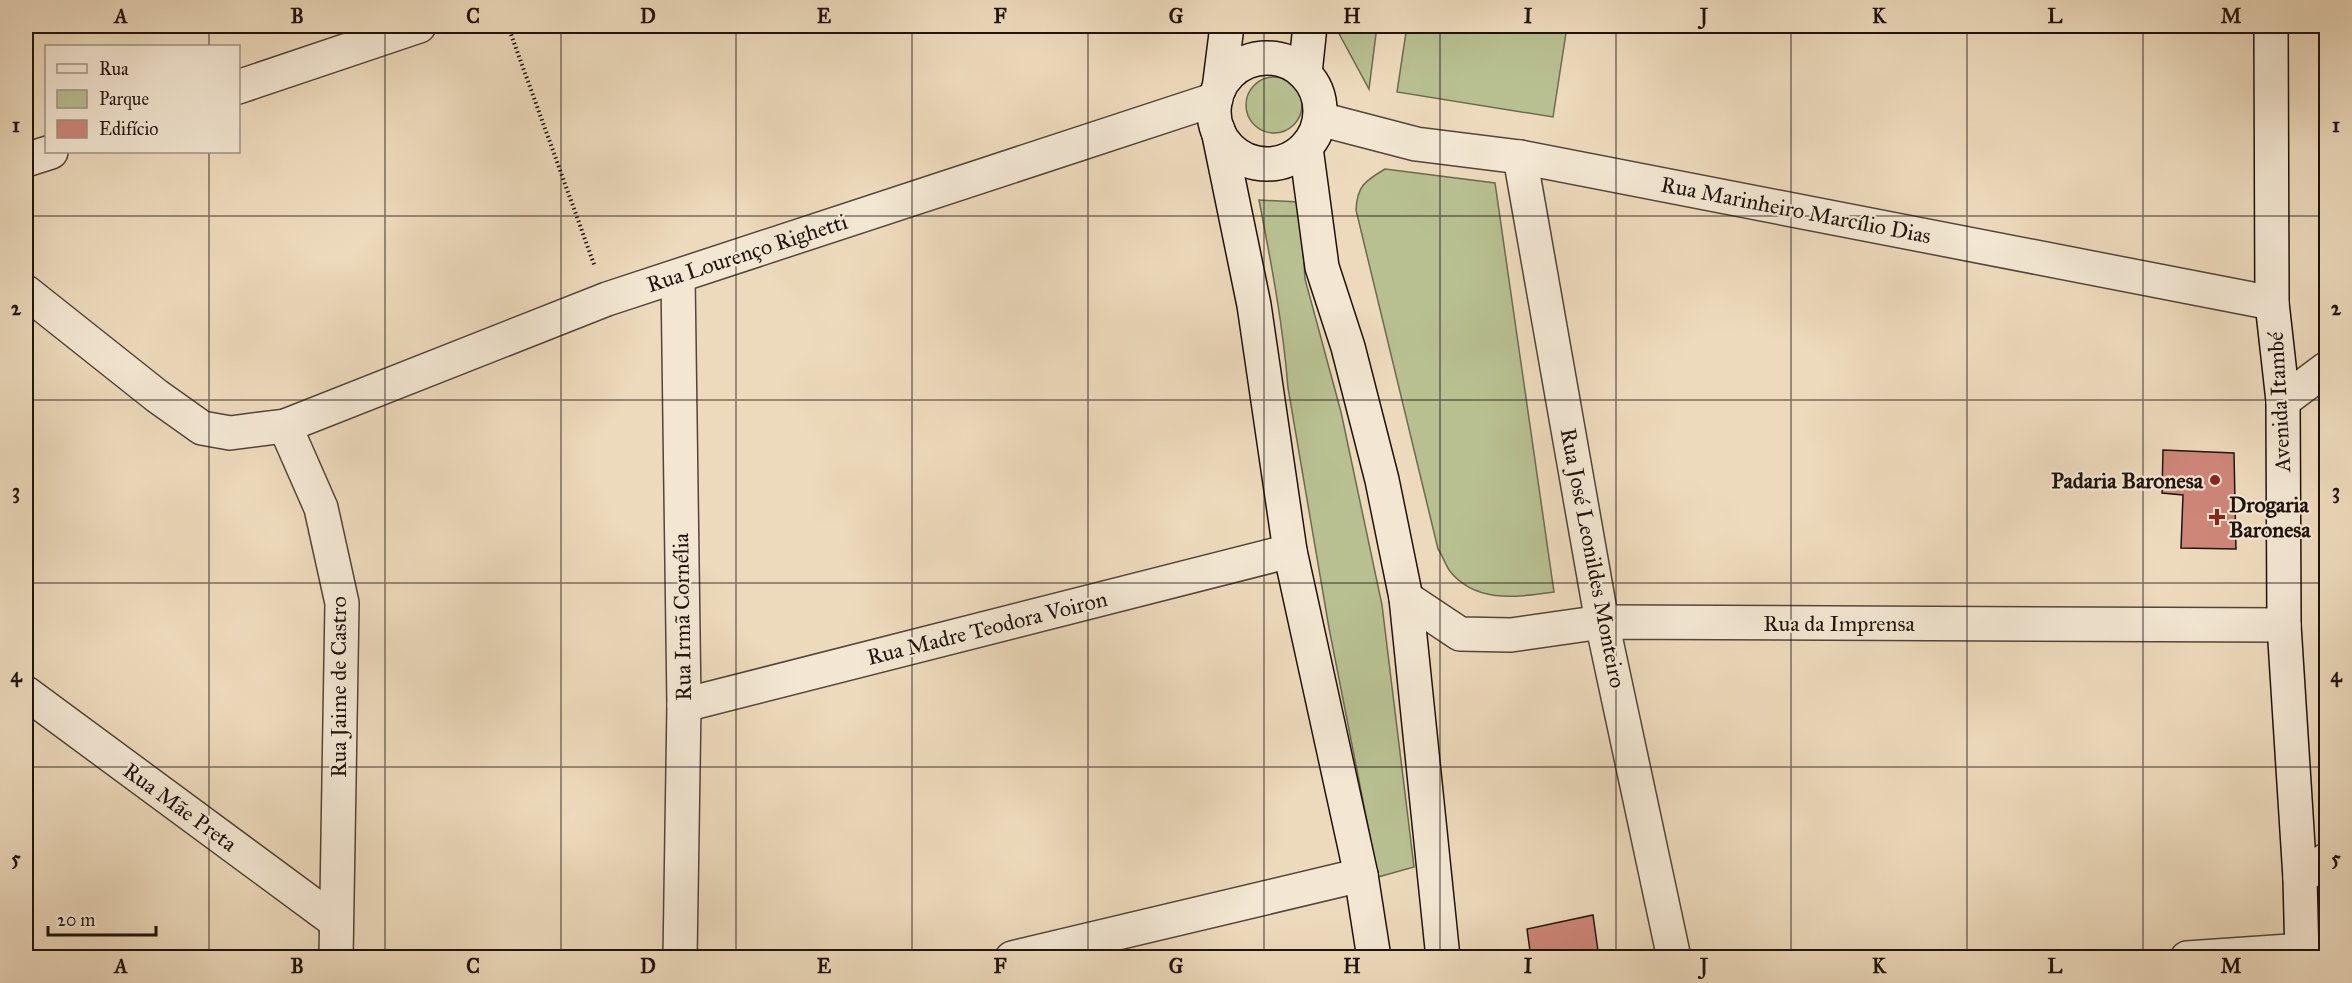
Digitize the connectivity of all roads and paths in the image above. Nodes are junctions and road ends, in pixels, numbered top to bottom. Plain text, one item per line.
1 (419, 26) edge
2 (508, 26) edge
3 (1227, 26) edge
4 (1310, 26) edge
5 (2271, 26) edge
6 (1305, 73) junction
7 (240, 86) edge
8 (1217, 106) junction
9 (1320, 119) junction
10 (1306, 148) junction
11 (48, 153) edge
12 (1520, 156) junction
13 (26, 160) edge
14 (678, 277) junction
15 (26, 292) edge
16 (607, 298) junction
17 (2272, 303) junction
18 (2326, 369) edge
19 (2283, 401) junction
20 (285, 426) junction
21 (1290, 551) junction
22 (1406, 598) junction
23 (1602, 622) junction
24 (2284, 625) junction
25 (26, 693) edge
26 (684, 705) junction
27 (2313, 869) edge
28 (1361, 875) junction
29 (335, 921) junction
30 (2302, 954) edge
31 (336, 957) edge
32 (680, 957) edge
33 (1012, 957) edge
34 (1374, 957) edge
35 (1443, 957) edge
36 (1674, 957) edge
37 (2187, 957) edge

1 - 7 street
2 - 16 path
3 - 8 street
4 - 6 street
5 - 17 street, Avenida Itambé
6 - 8 street
6 - 9 street
8 - 10 street
8 - 14 street, Rua Lourenço Righetti
8 - 21 street
9 - 10 street
9 - 12 street, Rua Marinheiro Marcílio Dias
10 - 22 street
11 - 13 street
12 - 17 street, Rua Marinheiro Marcílio Dias
12 - 23 street, Rua José Leonildes Monteiro
14 - 16 street, Rua Lourenço Righetti
14 - 26 street, Rua Irmã Cornélia
15 - 20 street, Rua Lourenço Righetti
16 - 20 street, Rua Lourenço Righetti
17 - 19 street, Avenida Itambé
18 - 19 street
19 - 24 street, Avenida Itambé
20 - 29 street, Rua Jaime de Castro
21 - 26 street, Rua Madre Teodora Voiron
21 - 28 street
22 - 23 street, Rua da Imprensa
22 - 35 street
23 - 24 street, Rua da Imprensa
23 - 36 street, Rua José Leonildes Monteiro
24 - 27 street, Avenida Itambé
25 - 29 street, Rua Mãe Preta
26 - 32 street, Rua Irmã Cornélia
27 - 30 street, Avenida Itambé
28 - 33 street
28 - 34 street
29 - 31 street, Rua Jaime de Castro
30 - 37 street

